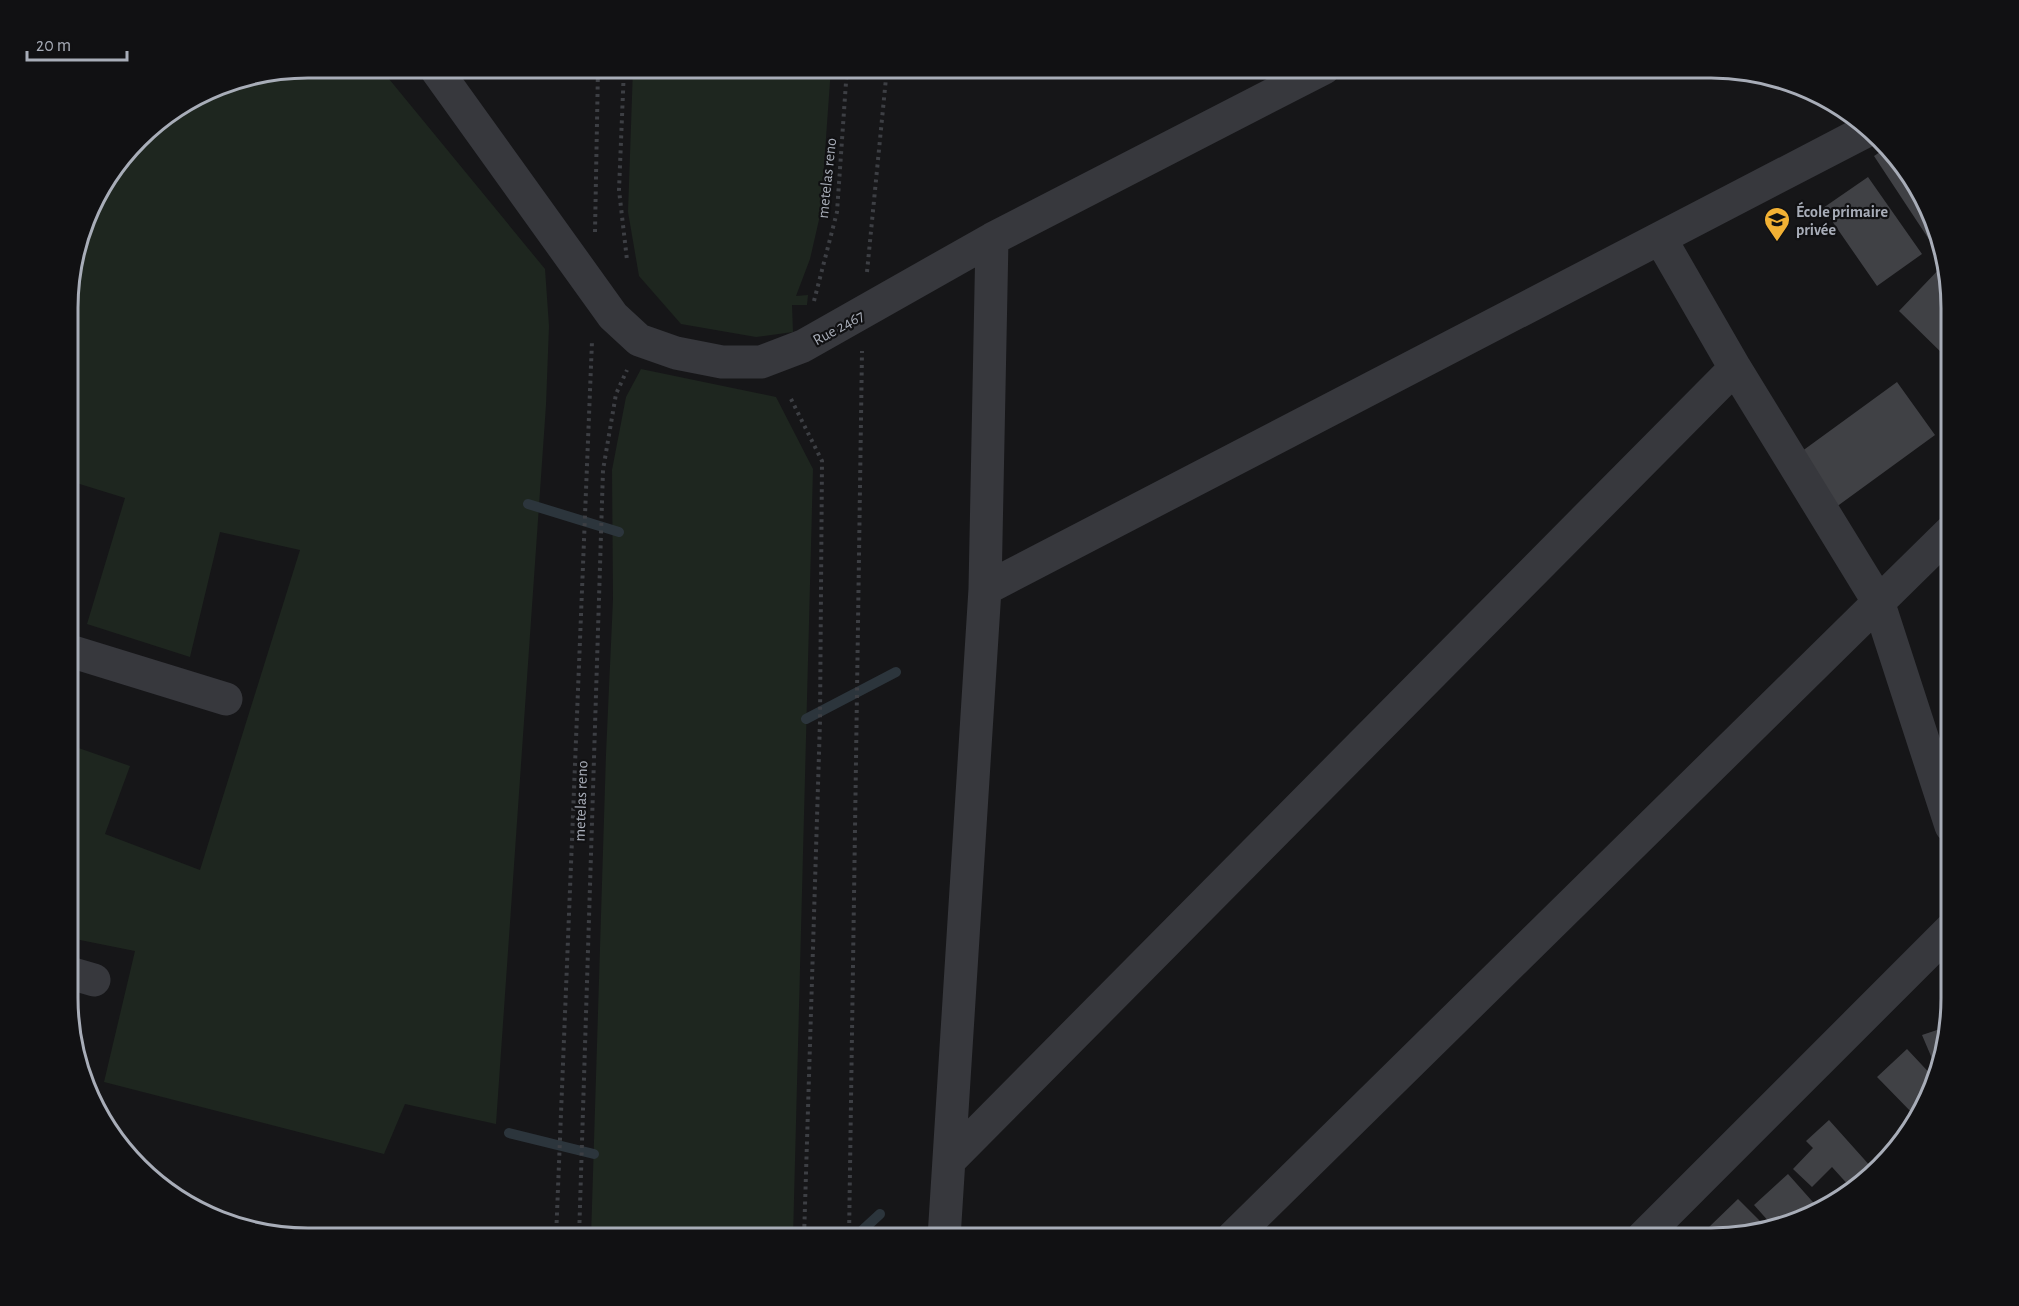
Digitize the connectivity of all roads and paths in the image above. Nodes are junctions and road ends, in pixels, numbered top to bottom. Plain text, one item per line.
1 (442, 78) edge
2 (598, 78) edge
3 (624, 78) edge
4 (846, 78) edge
5 (886, 78) edge
6 (1305, 78) edge
7 (1861, 134) edge
8 (1660, 238) junction
9 (992, 239) junction
10 (627, 260) dead end
11 (594, 289) junction
12 (813, 306) dead end
13 (862, 313) junction
14 (628, 368) dead end
15 (1735, 368) junction
16 (791, 399) dead end
17 (1941, 541) edge
18 (985, 589) junction
19 (1878, 601) junction
20 (78, 654) edge
21 (226, 699) dead end
22 (1941, 795) edge
23 (1941, 939) edge
24 (950, 1161) junction
25 (556, 1228) edge
26 (579, 1228) edge
27 (804, 1228) edge
28 (849, 1228) edge
29 (945, 1228) edge
30 (1242, 1228) edge
31 (1652, 1228) edge

1 - 11 street, Rue 2467
2 - 11 path
3 - 10 path
4 - 12 path, metelas reno
5 - 13 path
6 - 9 street, Rue 2467
7 - 8 street
8 - 15 street
8 - 18 street
9 - 13 street, Rue 2467
9 - 18 street
11 - 13 street, Rue 2467
11 - 25 path
13 - 28 path
14 - 26 path, metelas reno
15 - 19 street
15 - 24 street
16 - 27 path
17 - 19 street
18 - 24 street
19 - 22 street
19 - 30 street
20 - 21 street
23 - 31 street
24 - 29 street

